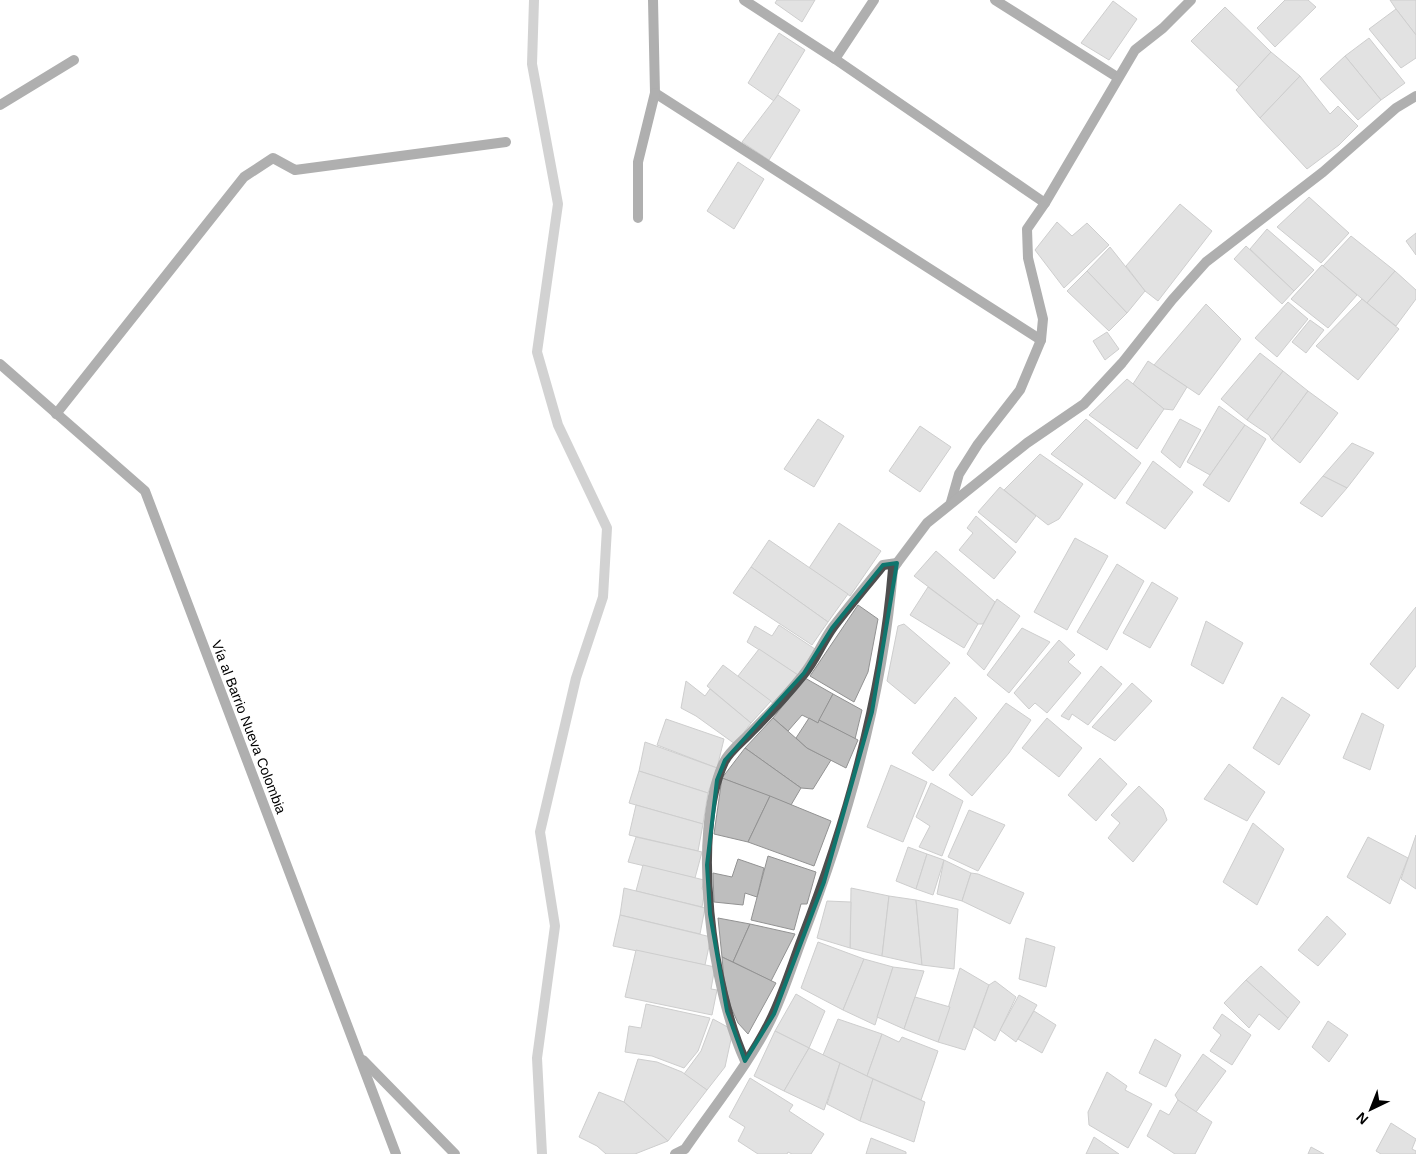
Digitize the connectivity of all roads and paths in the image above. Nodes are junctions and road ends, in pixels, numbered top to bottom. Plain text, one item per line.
1 (653, 0) edge
2 (744, 0) edge
3 (874, 0) edge
4 (995, 0) edge
5 (1191, 0) edge
6 (835, 59) junction
7 (74, 60) dead end
8 (1117, 77) junction
9 (655, 93) junction
10 (1416, 96) edge
11 (0, 106) edge
12 (506, 142) dead end
13 (1045, 203) junction
14 (638, 218) dead end
15 (1041, 340) junction
16 (0, 364) edge
17 (56, 414) junction
18 (951, 503) junction
19 (897, 564) junction
20 (359, 1056) junction
21 (746, 1061) junction
22 (396, 1154) edge
23 (455, 1154) edge
24 (674, 1154) edge

1 - 9 street
2 - 6 street
3 - 6 street
4 - 8 street
5 - 8 street
6 - 13 street
7 - 11 street
8 - 13 street
9 - 14 street
9 - 15 street
10 - 18 street
12 - 17 street
13 - 15 street
15 - 18 street
16 - 17 street, Vía al Barrio Nueva Colombia
17 - 20 street, Vía al Barrio Nueva Colombia
18 - 19 street
19 - 21 street
19 - 21 street
20 - 22 street, Vía al Barrio Nueva Colombia
20 - 23 street
21 - 24 street

